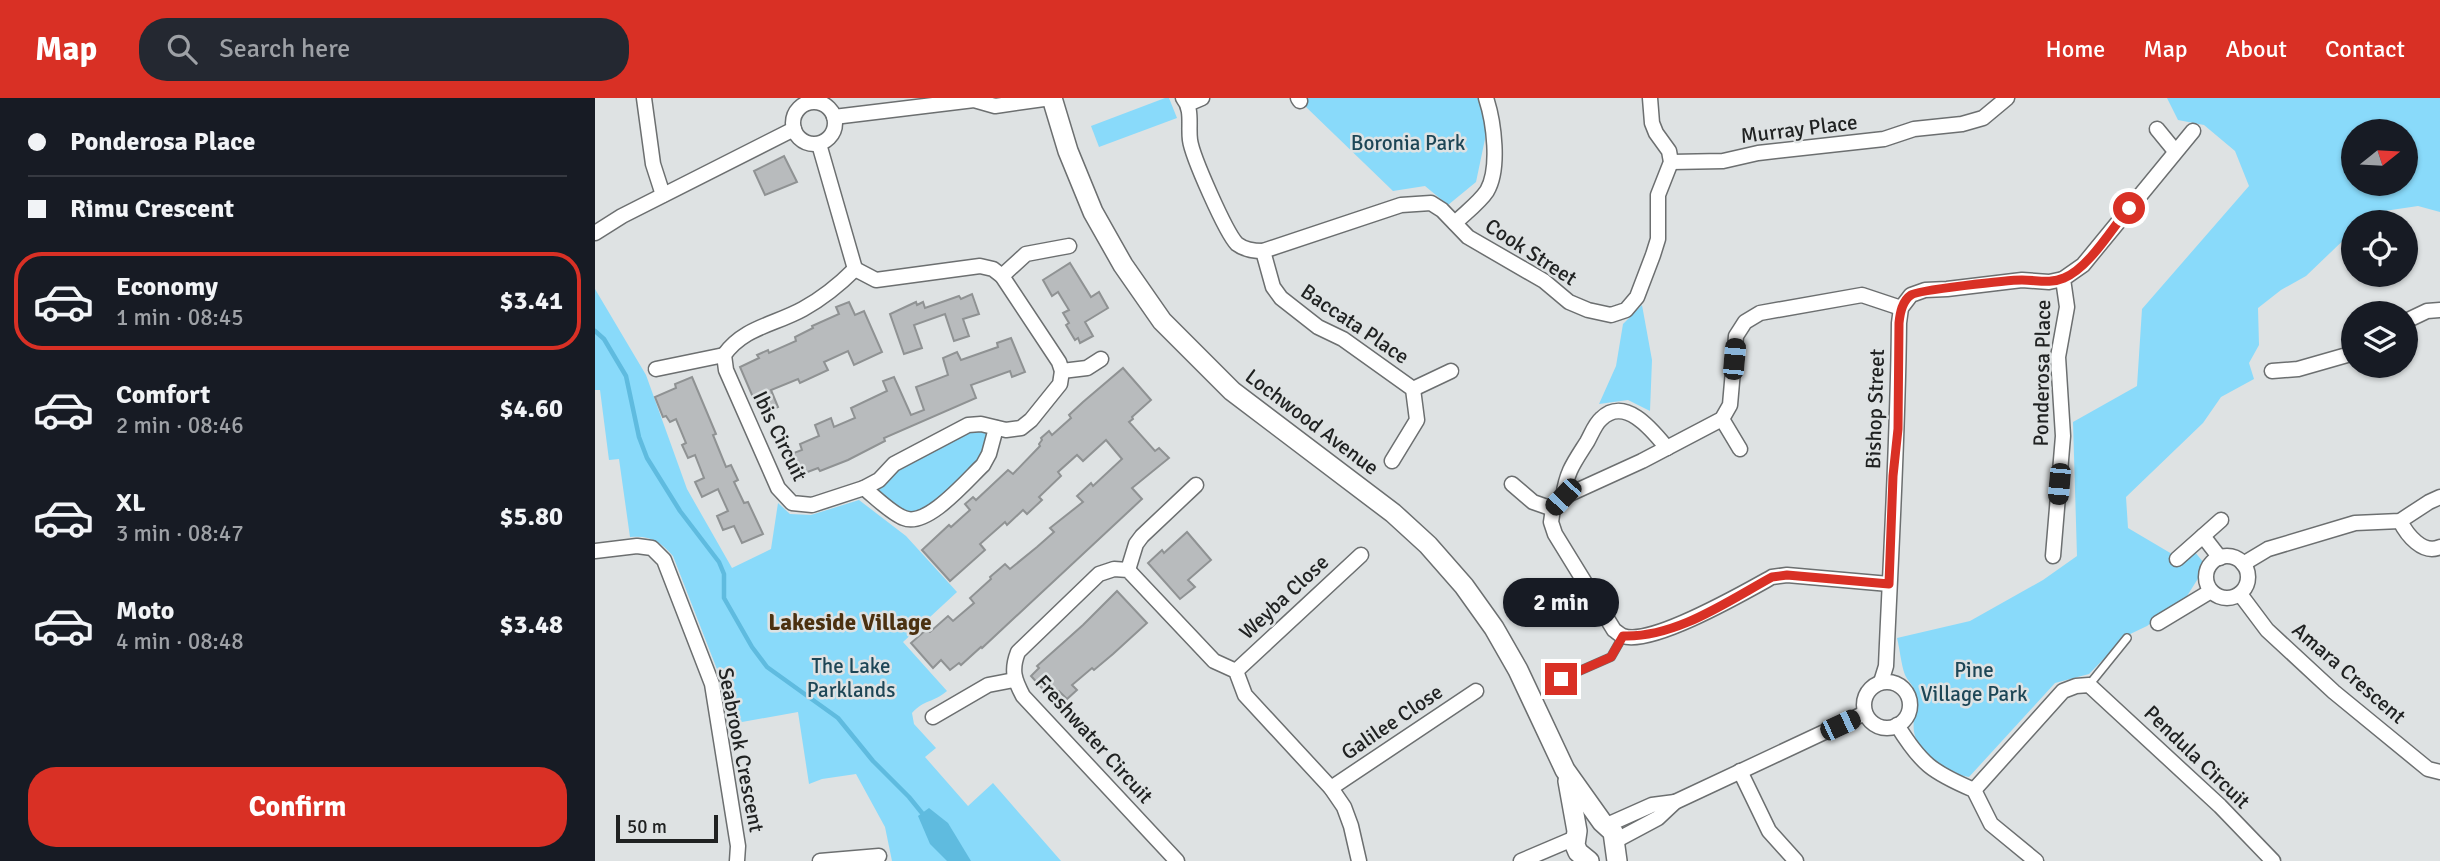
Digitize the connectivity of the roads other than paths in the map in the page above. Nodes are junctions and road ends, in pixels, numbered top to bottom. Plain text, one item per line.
1 (645, 98) edge
2 (1052, 98) edge
3 (1486, 98) edge
4 (1650, 98) edge
5 (2007, 98) edge
6 (975, 99) edge
7 (1191, 100) edge
8 (809, 101) edge
9 (834, 117) junction
10 (2157, 129) dead end
11 (794, 130) junction
12 (2193, 131) dead end
13 (819, 144) junction
14 (2175, 151) junction
15 (1671, 162) junction
16 (663, 195) junction
17 (1455, 223) junction
18 (595, 233) edge
19 (1069, 246) dead end
20 (1262, 251) junction
21 (855, 269) junction
22 (1002, 276) junction
23 (2063, 279) junction
24 (1901, 308) junction
25 (2440, 310) edge
26 (2418, 315) edge
27 (724, 355) junction
28 (2341, 357) edge
29 (1101, 359) dead end
30 (656, 369) dead end
31 (1062, 371) junction
32 (1451, 371) dead end
33 (2272, 371) dead end
34 (1413, 389) junction
35 (1722, 419) junction
36 (996, 428) junction
37 (1667, 448) junction
38 (1740, 449) dead end
39 (1392, 460) dead end
40 (1512, 484) dead end
41 (1196, 485) dead end
42 (864, 488) junction
43 (1563, 497) junction
44 (2440, 497) edge
45 (1553, 509) junction
46 (2221, 520) dead end
47 (2400, 522) junction
48 (2203, 536) junction
49 (2440, 547) edge
50 (595, 551) edge
51 (1361, 555) dead end
52 (2053, 556) dead end
53 (2220, 558) junction
54 (2177, 559) dead end
55 (2243, 564) junction
56 (1128, 570) junction
57 (1889, 584) junction
58 (2211, 590) junction
59 (2241, 594) junction
60 (2158, 623) dead end
61 (1623, 636) junction
62 (2127, 638) dead end
63 (1236, 671) junction
64 (1561, 679) dead end
65 (1014, 680) junction
66 (1881, 682) junction
67 (2089, 685) junction
68 (1476, 691) dead end
69 (1865, 713) junction
70 (933, 717) dead end
71 (1897, 725) junction
72 (1566, 769) junction
73 (1740, 771) junction
74 (2440, 772) edge
75 (1331, 788) junction
76 (1974, 790) junction
77 (1576, 835) junction
78 (1611, 839) edge
79 (879, 856) dead end
80 (1587, 860) edge
81 (739, 861) edge
82 (820, 861) edge
83 (1177, 861) edge
84 (1359, 861) edge
85 (1521, 861) edge
86 (1796, 861) edge
87 (2036, 861) edge
88 (2273, 861) edge

1 - 16 street
2 - 6 street
2 - 72 street, Lochwood Avenue
3 - 17 street
4 - 15 street
5 - 15 street, Murray Place
6 - 9 street
7 - 20 street
8 - 9 street
8 - 11 street
9 - 13 street
10 - 14 street
11 - 13 street
11 - 16 street
12 - 14 street, Ponderosa Place
13 - 21 street
14 - 23 street, Ponderosa Place
15 - 17 street, Cook Street
16 - 18 street
17 - 20 street, Cook Street
19 - 22 street
20 - 34 street, Baccata Place
21 - 22 street
21 - 27 street
22 - 31 street
23 - 24 street
23 - 52 street, Ponderosa Place
24 - 35 street
24 - 57 street, Bishop Street
25 - 26 street
27 - 30 street
27 - 42 street, Ibis Circuit
28 - 33 street
29 - 31 street
31 - 36 street, Ibis Circuit
32 - 34 street, Baccata Place
34 - 39 street, Baccata Place
35 - 37 street
35 - 38 street
36 - 42 street, Ibis Circuit
36 - 42 street
37 - 43 street
37 - 43 street
40 - 45 street
41 - 56 street
43 - 45 street
44 - 47 street
45 - 61 street
46 - 48 street
47 - 49 street
47 - 55 street
48 - 53 street
48 - 54 street
50 - 81 street, Seabrook Crescent
51 - 63 street, Weyba Close
53 - 55 street
53 - 58 street
55 - 59 street
56 - 63 street
56 - 65 street, Freshwater Circuit
57 - 61 street
57 - 66 street, Bishop Street
58 - 59 street
58 - 60 street
59 - 74 street, Amara Crescent
61 - 64 lane
62 - 67 lane
63 - 75 street
65 - 70 street
65 - 83 street, Freshwater Circuit
66 - 69 street
66 - 71 street
67 - 76 street
67 - 88 street, Pendula Circuit
68 - 75 street, Galilee Close
69 - 71 street
69 - 73 street
71 - 76 street
72 - 77 street, Lochwood Avenue
72 - 78 street, Lochwood Avenue
73 - 78 street
73 - 86 street
75 - 84 street
76 - 87 street
77 - 78 street
77 - 80 street, Lochwood Avenue
77 - 85 street
78 - 80 street, Lochwood Avenue
79 - 82 street

